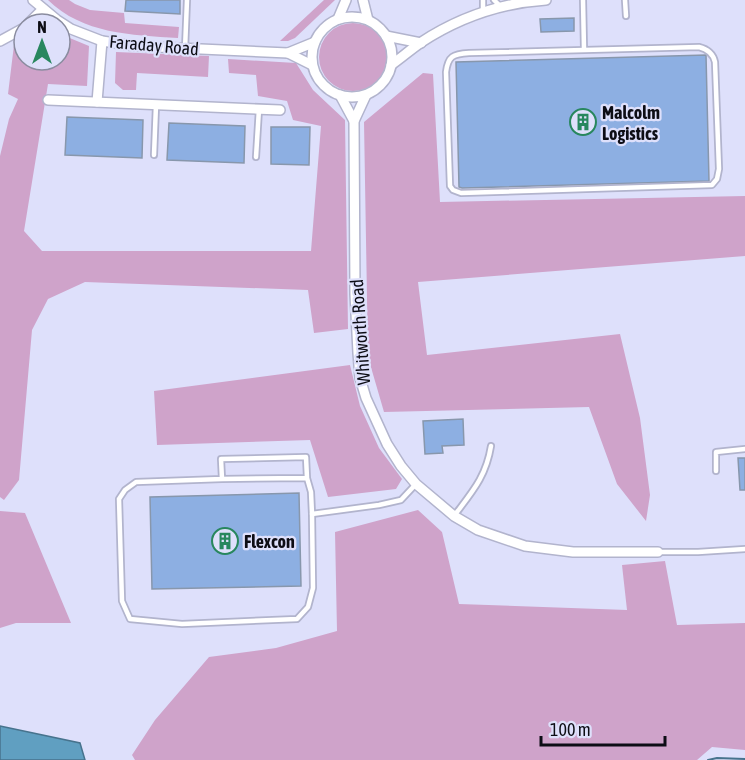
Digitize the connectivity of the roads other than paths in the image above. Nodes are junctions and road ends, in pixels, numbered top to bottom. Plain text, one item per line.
1 (33, 0) edge
2 (187, 0) edge
3 (346, 0) edge
4 (363, 0) edge
5 (483, 0) edge
6 (546, 0) edge
7 (583, 0) edge
8 (626, 0) edge
9 (498, 3) edge
10 (42, 9) junction
11 (39, 12) edge
12 (483, 12) junction
13 (626, 16) dead end
14 (338, 19) junction
15 (368, 20) junction
16 (386, 36) junction
17 (102, 41) junction
18 (315, 42) junction
19 (421, 43) junction
20 (185, 49) junction
21 (584, 49) junction
22 (288, 53) junction
23 (312, 65) junction
24 (391, 65) junction
25 (340, 95) junction
26 (366, 95) junction
27 (48, 100) dead end
28 (97, 102) junction
29 (156, 105) junction
30 (259, 109) junction
31 (280, 110) dead end
32 (354, 121) junction
33 (154, 155) dead end
34 (256, 157) dead end
35 (491, 446) dead end
36 (745, 449) edge
37 (716, 471) dead end
38 (307, 478) junction
39 (222, 479) junction
40 (416, 484) junction
41 (312, 514) junction
42 (454, 516) junction
43 (745, 549) edge
44 (658, 552) joint

1 - 10 street, Faraday Road
2 - 20 lane
3 - 14 street
4 - 15 street
5 - 12 lane
6 - 9 street
7 - 21 lane
8 - 13 lane
9 - 12 street
10 - 11 street
10 - 17 street, Faraday Road
12 - 19 street
14 - 15 street
14 - 18 street
15 - 16 street
16 - 19 street
16 - 24 street
17 - 20 street, Faraday Road
17 - 28 street
18 - 22 street, Faraday Road
18 - 23 street
19 - 24 street
20 - 22 street, Faraday Road
21 - 21 lane
22 - 23 street, Faraday Road
23 - 25 street
24 - 26 street
25 - 26 street
25 - 32 street, Whitworth Road
26 - 32 street, Whitworth Road
27 - 28 street
28 - 29 street
29 - 30 street
29 - 33 lane
30 - 31 street
30 - 34 lane
32 - 40 street, Whitworth Road
35 - 42 lane
36 - 37 lane
38 - 39 lane
38 - 39 lane
38 - 41 lane
39 - 41 lane
40 - 41 lane
40 - 42 street, Whitworth Road
42 - 44 street, Whitworth Road
43 - 44 lane

